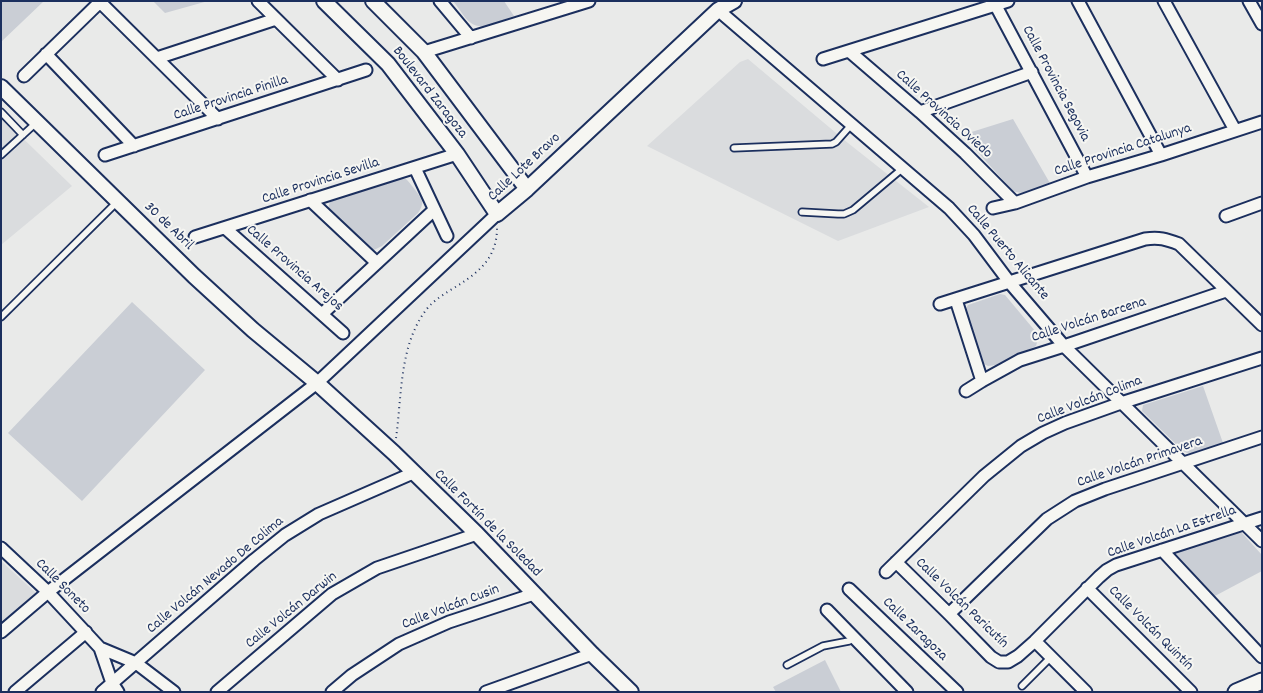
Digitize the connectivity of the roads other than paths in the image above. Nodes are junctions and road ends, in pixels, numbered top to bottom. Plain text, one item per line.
1 (258, 1) edge
2 (324, 1) edge
3 (373, 1) edge
4 (440, 1) edge
5 (549, 1) edge
6 (589, 1) edge
7 (734, 1) edge
8 (1008, 1) edge
9 (1078, 1) edge
10 (1164, 1) edge
11 (1249, 1) edge
12 (101, 2) edge
13 (715, 5) edge
14 (996, 6) junction
15 (556, 11) junction
16 (276, 19) junction
17 (1262, 24) edge
18 (471, 38) junction
19 (849, 51) junction
20 (424, 52) junction
21 (46, 54) junction
22 (157, 58) junction
23 (823, 59) dead end
24 (366, 70) dead end
25 (1032, 72) junction
26 (24, 76) dead end
27 (338, 80) junction
28 (1, 87) edge
29 (1, 112) edge
30 (920, 112) junction
31 (218, 119) junction
32 (37, 122) junction
33 (1262, 122) edge
34 (852, 124) junction
35 (1235, 130) junction
36 (23, 135) junction
37 (134, 146) junction
38 (734, 148) dead end
39 (457, 154) junction
40 (1, 155) edge
41 (105, 155) dead end
42 (1161, 155) junction
43 (415, 168) junction
44 (903, 168) junction
45 (1087, 177) junction
46 (527, 189) junction
47 (118, 200) junction
48 (310, 200) junction
49 (1015, 202) junction
50 (1257, 204) edge
51 (993, 208) dead end
52 (434, 210) junction
53 (802, 212) dead end
54 (497, 214) junction
55 (1262, 214) edge
56 (1226, 216) dead end
57 (225, 228) junction
58 (447, 236) dead end
59 (195, 237) dead end
60 (377, 263) junction
61 (1010, 283) junction
62 (1226, 291) junction
63 (956, 300) junction
64 (940, 304) dead end
65 (322, 314) junction
66 (1, 317) edge
67 (1262, 325) edge
68 (343, 332) dead end
69 (1064, 346) junction
70 (1262, 358) edge
71 (982, 381) junction
72 (317, 383) junction
73 (966, 391) dead end
74 (1121, 403) junction
75 (1262, 437) edge
76 (1182, 464) junction
77 (413, 472) junction
78 (1262, 518) edge
79 (1245, 524) junction
80 (477, 534) junction
81 (1262, 541) edge
82 (1, 548) edge
83 (1162, 550) junction
84 (896, 562) junction
85 (886, 572) dead end
86 (1087, 588) junction
87 (849, 589) dead end
88 (48, 592) junction
89 (534, 594) junction
90 (827, 610) dead end
91 (949, 614) junction
92 (1, 632) edge
93 (86, 632) junction
94 (855, 638) junction
95 (1035, 641) junction
96 (100, 648) junction
97 (592, 654) junction
98 (1051, 657) junction
99 (1262, 657) edge
100 (1008, 662) joint
101 (136, 663) junction
102 (787, 665) dead end
103 (1262, 681) edge
104 (1022, 686) dead end
105 (115, 687) edge
106 (16, 692) edge
107 (102, 692) edge
108 (174, 692) edge
109 (217, 692) edge
110 (332, 692) edge
111 (486, 692) edge
112 (631, 692) edge
113 (907, 692) edge
114 (957, 692) edge
115 (1086, 692) edge
116 (1191, 692) edge
117 (1236, 692) edge

1 - 16 street
2 - 39 street, Boulevard Zaragoza
3 - 20 street, Boulevard Zaragoza
4 - 18 street
5 - 15 street
6 - 15 street
7 - 13 street, Calle Lote Bravo
8 - 14 street
9 - 42 street
10 - 35 street
11 - 17 street
12 - 21 street
12 - 22 street
13 - 34 street, Calle Puerto Alicante
13 - 46 street, Calle Lote Bravo
14 - 19 street
14 - 25 street, Calle Provincia Segovia
15 - 18 street
16 - 22 street
16 - 27 street
18 - 20 street
19 - 23 street
19 - 30 street, Calle Provincia Oviedo
20 - 46 street, Boulevard Zaragoza
21 - 26 street
21 - 37 street
22 - 31 street
24 - 27 street, Calle Provincia Pinilla
25 - 30 street
25 - 45 street, Calle Provincia Segovia
27 - 31 street, Calle Provincia Pinilla
28 - 32 street, 30 de Abril
29 - 36 lane
30 - 49 street, Calle Provincia Oviedo
31 - 37 street, Calle Provincia Pinilla
32 - 36 lane
32 - 47 street, 30 de Abril
33 - 35 street, Calle Provincia Catalunya
34 - 38 lane
34 - 44 street, Calle Puerto Alicante
35 - 42 street, Calle Provincia Catalunya
36 - 40 lane
37 - 41 street, Calle Provincia Pinilla
39 - 43 street, Calle Provincia Sevilla
39 - 54 street, Boulevard Zaragoza
42 - 45 street, Calle Provincia Catalunya
43 - 48 street, Calle Provincia Sevilla
43 - 52 street
44 - 53 lane
44 - 61 street, Calle Puerto Alicante
45 - 49 street, Calle Provincia Catalunya
46 - 54 street, Calle Lote Bravo
47 - 66 lane
47 - 72 street, 30 de Abril
48 - 57 street, Calle Provincia Sevilla
48 - 60 street
49 - 51 street, Calle Provincia Catalunya
50 - 55 street
50 - 56 street
52 - 58 street
52 - 60 street
54 - 72 street
57 - 59 street, Calle Provincia Sevilla
57 - 65 street, Calle Provincia Arejos
60 - 65 street
61 - 62 street
61 - 63 street
61 - 69 street, Calle Puerto Alicante
62 - 67 street
62 - 69 street, Calle Volcán Barcena
63 - 64 street
63 - 71 street
65 - 68 street, Calle Provincia Arejos
69 - 71 street, Calle Volcán Barcena
69 - 74 street, Calle Puerto Alicante
70 - 74 street, Calle Volcán Colima
71 - 73 street, Calle Volcán Barcena
72 - 77 street, Calle Fortín de la Soledad
72 - 88 street
74 - 76 street, Calle Puerto Alicante
74 - 84 street, Calle Volcán Colima
75 - 76 street, Calle Volcán Primavera
76 - 79 street, Calle Puerto Alicante
76 - 91 street, Calle Volcán Primavera
77 - 80 street, Calle Fortín de la Soledad
77 - 101 street, Calle Volcán Nevado De Colima
78 - 79 street, Calle Volcán La Estrella
79 - 81 street, Calle Puerto Alicante
79 - 83 street, Calle Volcán La Estrella
80 - 89 street, Calle Fortín de la Soledad
80 - 109 street, Calle Volcán Darwin
82 - 88 street, Calle Soneto
83 - 86 street, Calle Volcán La Estrella
83 - 99 street
84 - 85 street, Calle Volcán Colima
84 - 91 street, Calle Volcán Paricutín
86 - 95 street, Calle Volcán La Estrella
86 - 116 street, Calle Volcán Quintín
87 - 114 street, Calle Zaragoza
88 - 92 street
88 - 93 street, Calle Soneto
89 - 97 street, Calle Fortín de la Soledad
89 - 110 street, Calle Volcán Cusin
90 - 94 street
91 - 100 street, Calle Volcán Paricutín
93 - 96 street, Calle Soneto
93 - 106 street
94 - 102 lane
94 - 113 street
95 - 98 street
95 - 100 street, Calle Volcán La Estrella
96 - 101 street, Calle Soneto
96 - 105 street, Calle Soneto
97 - 111 street
97 - 112 street, Calle Fortín de la Soledad
98 - 104 lane
98 - 115 street
101 - 105 street, Calle Volcán Nevado De Colima
101 - 108 street, Calle Soneto
103 - 117 main road
105 - 107 street, Calle Volcán Nevado De Colima

